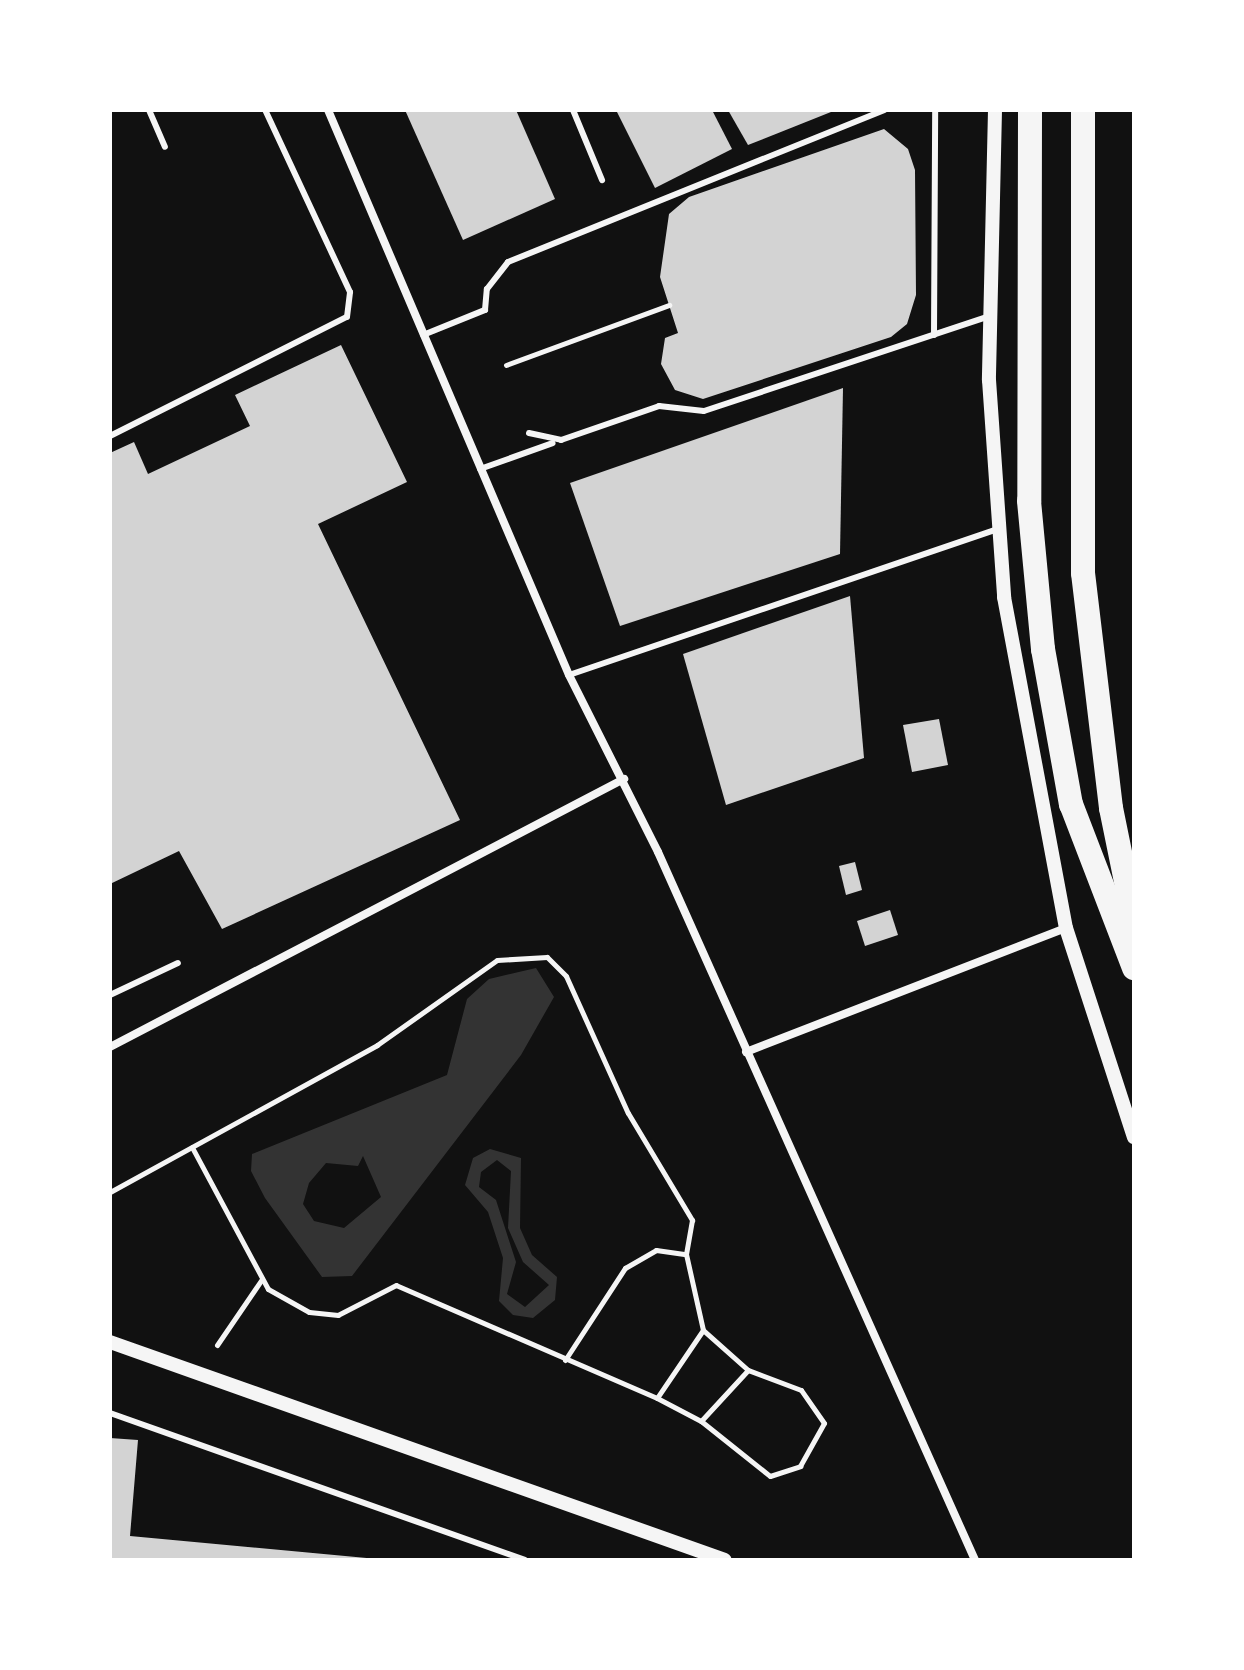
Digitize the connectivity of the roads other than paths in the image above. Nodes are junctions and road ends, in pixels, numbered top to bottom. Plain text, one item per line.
1 (149, 110) edge
2 (265, 110) edge
3 (328, 110) edge
4 (573, 110) edge
5 (884, 110) edge
6 (935, 110) edge
7 (995, 110) edge
8 (1030, 110) edge
9 (1083, 110) edge
10 (165, 147) dead end
11 (602, 180) dead end
12 (992, 315) junction
13 (422, 335) junction
14 (934, 335) junction
15 (529, 433) dead end
16 (110, 436) edge
17 (561, 440) junction
18 (480, 469) junction
19 (996, 530) junction
20 (569, 675) junction
21 (624, 779) junction
22 (1134, 921) edge
23 (1066, 928) junction
24 (178, 963) dead end
25 (1134, 968) edge
26 (110, 995) edge
27 (110, 1047) edge
28 (746, 1052) junction
29 (1134, 1137) edge
30 (110, 1342) edge
31 (110, 1413) edge
32 (525, 1560) edge
33 (725, 1560) edge
34 (975, 1560) edge

1 - 10 lane
2 - 16 lane
3 - 13 street
4 - 11 lane
5 - 13 lane
6 - 14 lane
7 - 12 street
8 - 25 highway
9 - 22 highway
12 - 14 lane
12 - 19 street
13 - 18 street
14 - 17 lane
15 - 17 lane
17 - 18 lane
18 - 20 street
19 - 20 lane
19 - 23 street
20 - 21 street
21 - 27 street
21 - 28 street
23 - 28 street
23 - 29 street
24 - 26 lane
28 - 34 street
30 - 33 street
31 - 32 lane

